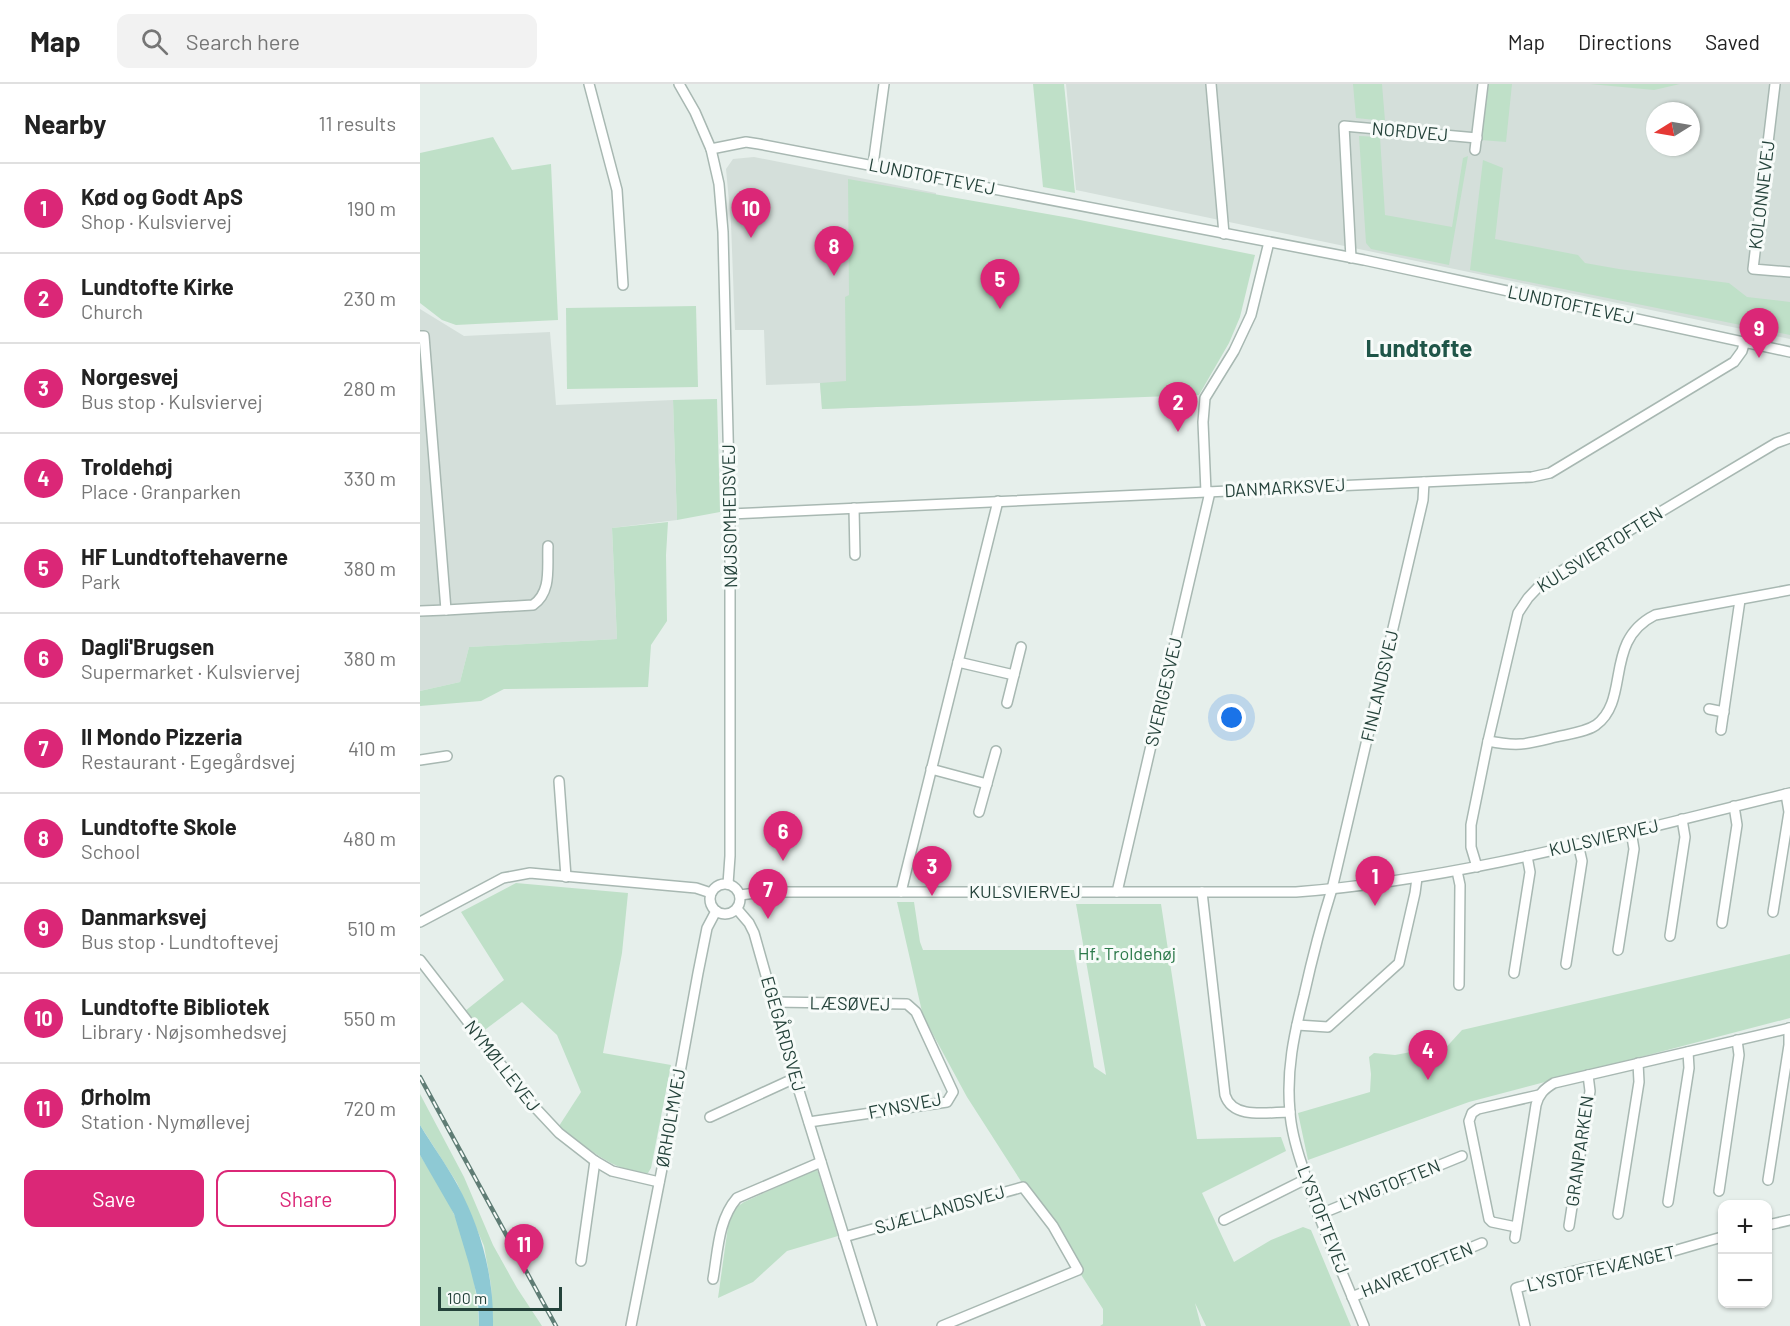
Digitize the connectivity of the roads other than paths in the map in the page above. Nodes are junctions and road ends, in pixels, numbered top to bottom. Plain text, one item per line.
1 (589, 84) edge
2 (679, 84) edge
3 (884, 84) edge
4 (1211, 84) edge
5 (1483, 84) edge
6 (1774, 84) edge
7 (1477, 138) junction
8 (711, 149) junction
9 (1475, 150) dead end
10 (873, 165) junction
11 (1224, 234) junction
12 (1269, 242) junction
13 (1351, 258) junction
14 (1790, 273) edge
15 (623, 285) dead end
16 (420, 336) edge
17 (1745, 341) junction
18 (1790, 352) edge
19 (1790, 438) edge
20 (1424, 482) junction
21 (1208, 492) junction
22 (998, 501) junction
23 (854, 508) junction
24 (730, 514) junction
25 (548, 546) dead end
26 (855, 555) dead end
27 (1790, 590) edge
28 (1740, 600) junction
29 (446, 610) junction
30 (420, 611) edge
31 (1021, 647) dead end
32 (958, 662) junction
33 (1014, 675) junction
34 (1007, 703) dead end
35 (1709, 709) dead end
36 (1724, 712) junction
37 (1721, 730) dead end
38 (1488, 741) junction
39 (996, 751) dead end
40 (447, 756) dead end
41 (420, 760) edge
42 (931, 769) junction
43 (559, 781) dead end
44 (987, 784) junction
45 (1788, 793) edge
46 (1734, 806) junction
47 (980, 812) dead end
48 (1682, 819) junction
49 (1631, 831) junction
50 (1578, 844) junction
51 (1527, 856) junction
52 (1477, 867) junction
53 (1457, 871) junction
54 (566, 877) junction
55 (1417, 879) junction
56 (728, 884) junction
57 (1332, 889) junction
58 (901, 892) junction
59 (1117, 892) junction
60 (1202, 892) junction
61 (711, 893) junction
62 (740, 895) junction
63 (737, 909) junction
64 (716, 911) junction
65 (1773, 912) dead end
66 (420, 922) edge
67 (1722, 923) dead end
68 (1670, 936) dead end
69 (1618, 950) dead end
70 (420, 960) edge
71 (1566, 964) dead end
72 (1514, 973) dead end
73 (1459, 985) dead end
74 (773, 1002) junction
75 (1297, 1025) junction
76 (1789, 1028) edge
77 (1737, 1040) junction
78 (934, 1052) joint
79 (1688, 1052) junction
80 (1638, 1063) junction
81 (1588, 1075) junction
82 (795, 1078) junction
83 (1539, 1095) junction
84 (1290, 1112) junction
85 (711, 1117) dead end
86 (809, 1122) junction
87 (1462, 1156) dead end
88 (596, 1161) junction
89 (821, 1162) junction
90 (1306, 1179) junction
91 (1768, 1180) dead end
92 (659, 1182) junction
93 (1719, 1191) dead end
94 (1668, 1203) dead end
95 (1618, 1214) dead end
96 (1318, 1215) junction
97 (1224, 1220) dead end
98 (1790, 1220) edge
99 (1772, 1224) edge
100 (1569, 1226) dead end
101 (1516, 1227) junction
102 (844, 1237) junction
103 (1515, 1238) dead end
104 (1718, 1239) edge
105 (1482, 1244) dead end
106 (581, 1261) dead end
107 (714, 1279) dead end
108 (1352, 1297) junction
109 (631, 1326) edge
110 (872, 1326) edge
111 (942, 1326) edge
112 (1364, 1326) edge
113 (1525, 1326) edge

1 - 15 street
2 - 8 street
3 - 10 street
4 - 11 street
5 - 7 street
6 - 14 street, KOLONNEVEJ
7 - 9 street
7 - 13 street, NORDVEJ
8 - 10 street, LUNDTOFTEVEJ
8 - 24 street, NØJSOMHEDSVEJ
10 - 11 street, LUNDTOFTEVEJ
11 - 12 street, LUNDTOFTEVEJ
12 - 13 street, LUNDTOFTEVEJ
12 - 21 street, SVERIGESVEJ
13 - 17 street, LUNDTOFTEVEJ
16 - 29 street
17 - 18 street, LUNDTOFTEVEJ
17 - 20 street, DANMARKSVEJ
19 - 38 street, KULSVIERTOFTEN
20 - 21 street, DANMARKSVEJ
20 - 57 street, FINLANDSVEJ
21 - 22 street, DANMARKSVEJ
21 - 59 street, SVERIGESVEJ
22 - 23 street, DANMARKSVEJ
22 - 32 street
23 - 24 street, DANMARKSVEJ
23 - 26 street
24 - 56 street, NØJSOMHEDSVEJ
25 - 29 street
27 - 28 street
28 - 36 street
28 - 38 street
29 - 30 street
31 - 33 street
32 - 33 street
32 - 42 street
33 - 34 street
35 - 36 street
36 - 37 street
38 - 52 street, KULSVIERTOFTEN
39 - 44 street
40 - 41 street
42 - 44 street
42 - 58 street
43 - 54 street
44 - 47 street
45 - 46 street, KULSVIERVEJ
45 - 65 street
46 - 48 street, KULSVIERVEJ
46 - 67 street
48 - 49 street, KULSVIERVEJ
48 - 68 street
49 - 50 street, KULSVIERVEJ
49 - 69 street
50 - 51 street, KULSVIERVEJ
50 - 71 street
51 - 52 street, KULSVIERVEJ
51 - 72 street
52 - 53 street, KULSVIERVEJ
53 - 55 street, KULSVIERVEJ
53 - 73 street
54 - 61 street
54 - 66 street
55 - 57 street, KULSVIERVEJ
55 - 75 street
56 - 61 street
56 - 62 street
57 - 60 street, KULSVIERVEJ
57 - 75 street, LYSTOFTEVEJ
58 - 59 street, KULSVIERVEJ
58 - 62 street, KULSVIERVEJ
59 - 60 street, KULSVIERVEJ
60 - 84 street
61 - 64 street
62 - 63 street
63 - 64 street
63 - 74 street, EGEGÅRDSVEJ
64 - 92 street, ØRHOLMVEJ
70 - 88 street, NYMØLLEVEJ
74 - 78 street, LÆSØVEJ
74 - 82 street, EGEGÅRDSVEJ
75 - 84 street, LYSTOFTEVEJ
76 - 77 street, GRANPARKEN
76 - 91 street, GRANPARKEN
77 - 79 street, GRANPARKEN
77 - 93 street
78 - 86 street, FYNSVEJ
79 - 80 street, GRANPARKEN
79 - 94 street
80 - 81 street, GRANPARKEN
80 - 95 street
81 - 83 street, GRANPARKEN
81 - 100 street, GRANPARKEN
82 - 85 street
82 - 86 street, EGEGÅRDSVEJ
83 - 101 street
83 - 101 street, GRANPARKEN
84 - 90 street, LYSTOFTEVEJ
86 - 89 street, EGEGÅRDSVEJ
87 - 96 street, LYNGTOFTEN
88 - 92 street, NYMØLLEVEJ
88 - 106 street
89 - 102 street, EGEGÅRDSVEJ
89 - 107 street
90 - 96 street, LYSTOFTEVEJ
90 - 97 street
92 - 109 street, ØRHOLMVEJ
96 - 108 street, LYSTOFTEVEJ
98 - 99 street
101 - 103 street
102 - 110 street, EGEGÅRDSVEJ
102 - 111 street, SJÆLLANDSVEJ
104 - 113 street, LYSTOFTEVÆNGET
105 - 108 street, HAVRETOFTEN
108 - 112 street, LYSTOFTEVEJ

